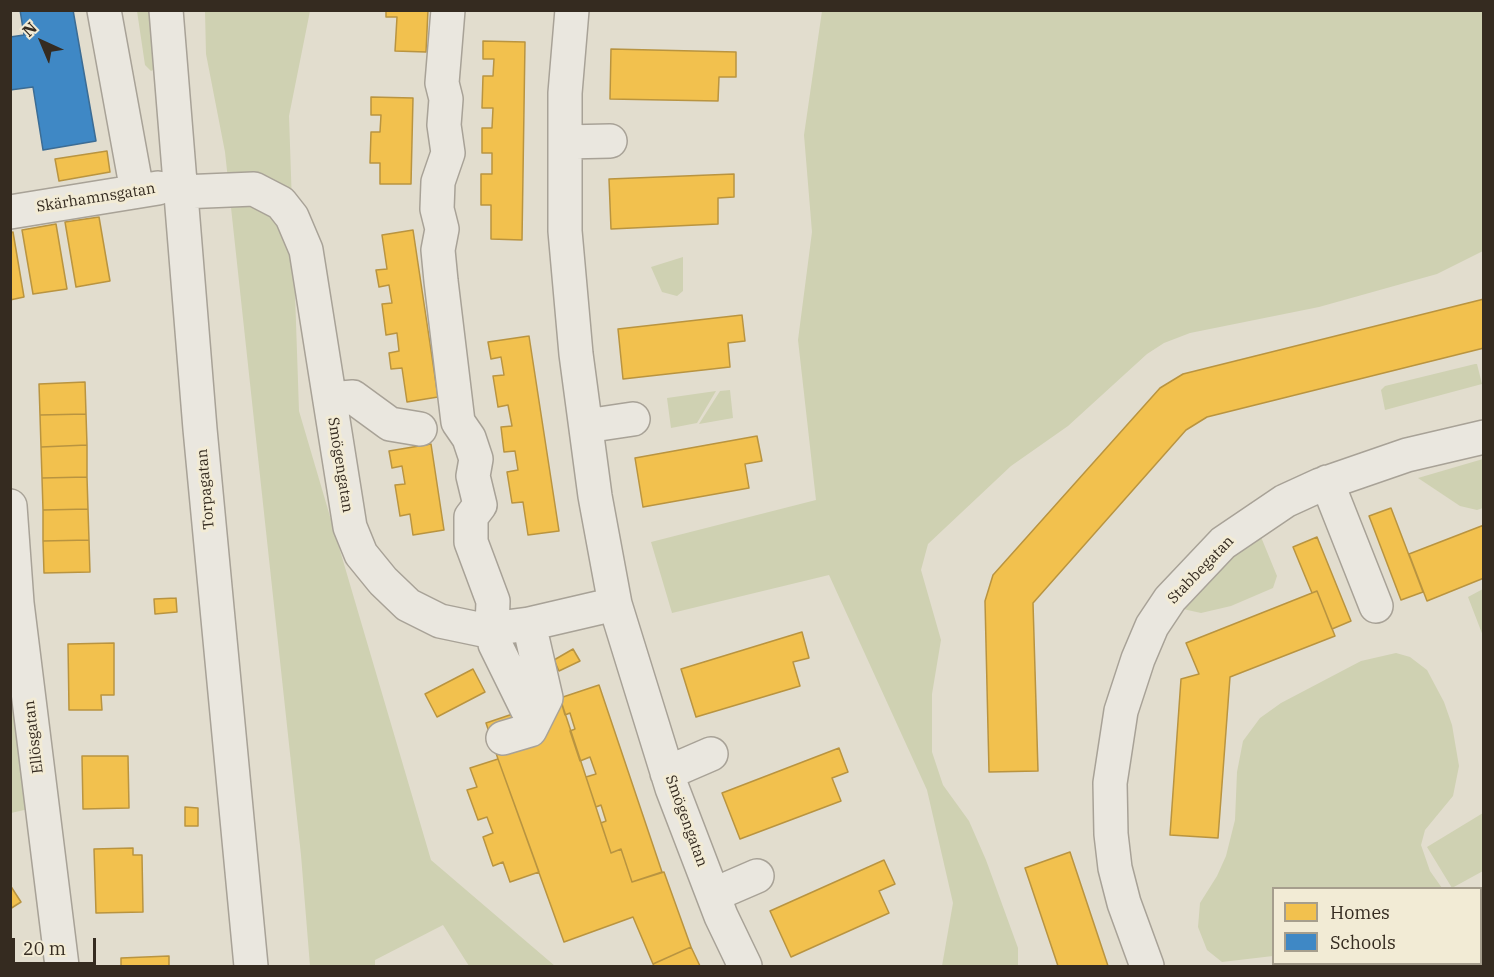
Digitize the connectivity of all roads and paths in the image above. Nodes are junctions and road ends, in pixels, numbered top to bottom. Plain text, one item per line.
1 (104, 10) edge
2 (166, 10) edge
3 (448, 10) edge
4 (572, 10) edge
5 (609, 141) dead end
6 (565, 142) junction
7 (181, 187) junction
8 (137, 191) junction
9 (10, 212) edge
10 (330, 399) junction
11 (633, 418) dead end
12 (586, 426) junction
13 (420, 429) dead end
14 (1484, 437) edge
15 (1327, 482) junction
16 (10, 506) edge
17 (615, 604) junction
18 (1376, 606) dead end
19 (529, 624) junction
20 (492, 629) junction
21 (536, 704) junction
22 (503, 738) dead end
23 (711, 754) dead end
24 (667, 773) junction
25 (758, 876) dead end
26 (713, 895) junction
27 (62, 966) edge
28 (251, 966) edge
29 (745, 966) edge
30 (1147, 966) edge

1 - 8 street
2 - 7 street, Torpagatan
3 - 20 street
4 - 6 street, Smögengatan
5 - 6 street
6 - 12 street, Smögengatan
7 - 8 street, Skärhamnsgatan
7 - 10 street, Smögengatan
7 - 28 street, Torpagatan
8 - 9 street, Skärhamnsgatan
10 - 13 street
10 - 20 street, Smögengatan
11 - 12 street
12 - 17 street, Smögengatan
14 - 15 street, Stabbegatan
15 - 18 street
15 - 30 street, Stabbegatan
16 - 27 street, Ellösgatan
17 - 19 street, Smögengatan
17 - 24 street, Smögengatan
19 - 20 street, Smögengatan
19 - 21 street
20 - 21 street
21 - 22 street
23 - 24 street
24 - 26 street, Smögengatan
25 - 26 street
26 - 29 street, Smögengatan

